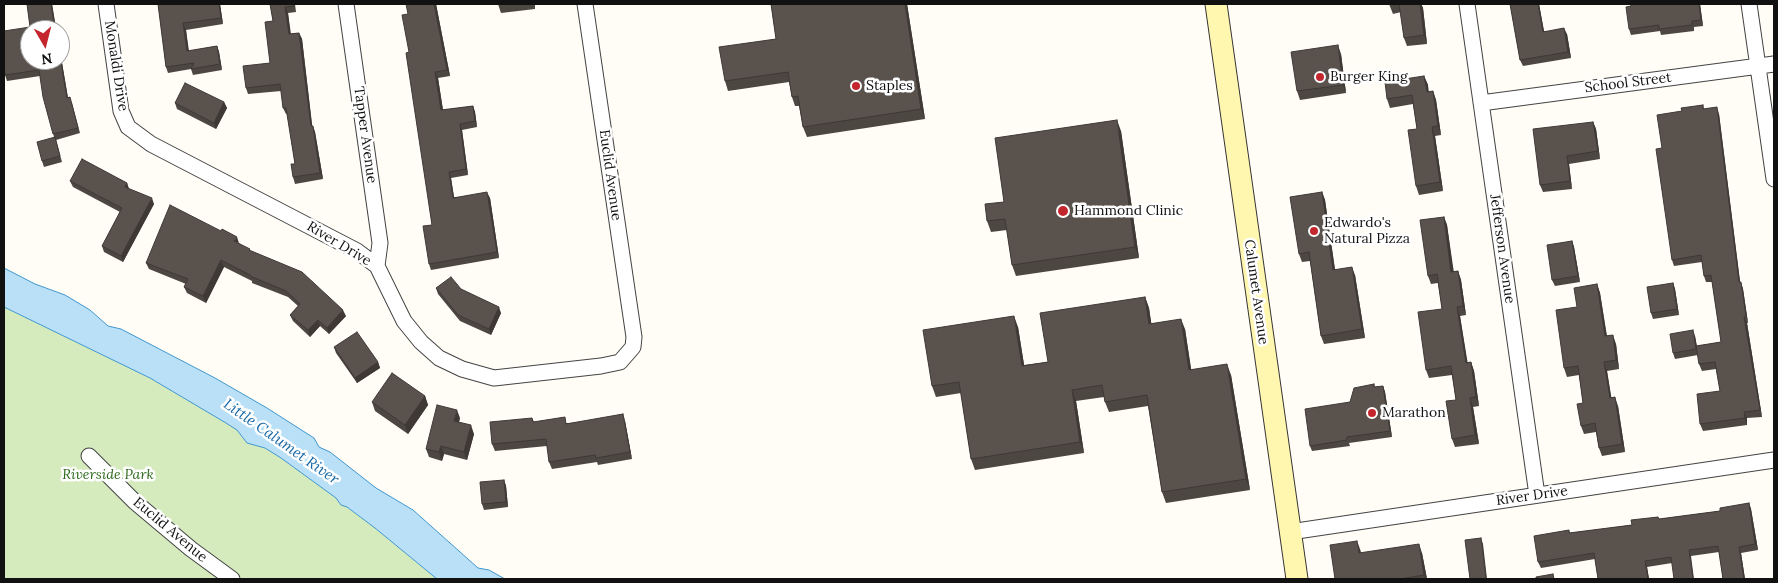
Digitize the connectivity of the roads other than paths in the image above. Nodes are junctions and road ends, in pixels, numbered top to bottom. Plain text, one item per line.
1 (106, 4) edge
2 (346, 4) edge
3 (585, 4) edge
4 (1216, 4) edge
5 (1467, 4) edge
6 (1749, 4) edge
7 (1774, 64) edge
8 (1758, 66) junction
9 (1481, 102) junction
10 (128, 127) joint
11 (1774, 179) edge
12 (377, 266) junction
13 (633, 347) joint
14 (90, 456) dead end
15 (1774, 460) edge
16 (1537, 495) junction
17 (1290, 532) junction
18 (232, 579) edge
19 (1297, 579) edge

1 - 10 street, Monaldi Drive
2 - 12 street, Tapper Avenue
3 - 13 street, Euclid Avenue
4 - 17 main road, Calumet Avenue
5 - 9 street, Jefferson Avenue
6 - 8 street
7 - 8 street, School Street
8 - 9 street, School Street
8 - 11 street
9 - 16 street, Jefferson Avenue
10 - 12 street, River Drive
12 - 13 street, River Drive
14 - 18 street, Euclid Avenue
15 - 16 street, River Drive
16 - 17 street, River Drive
17 - 19 main road, Calumet Avenue

